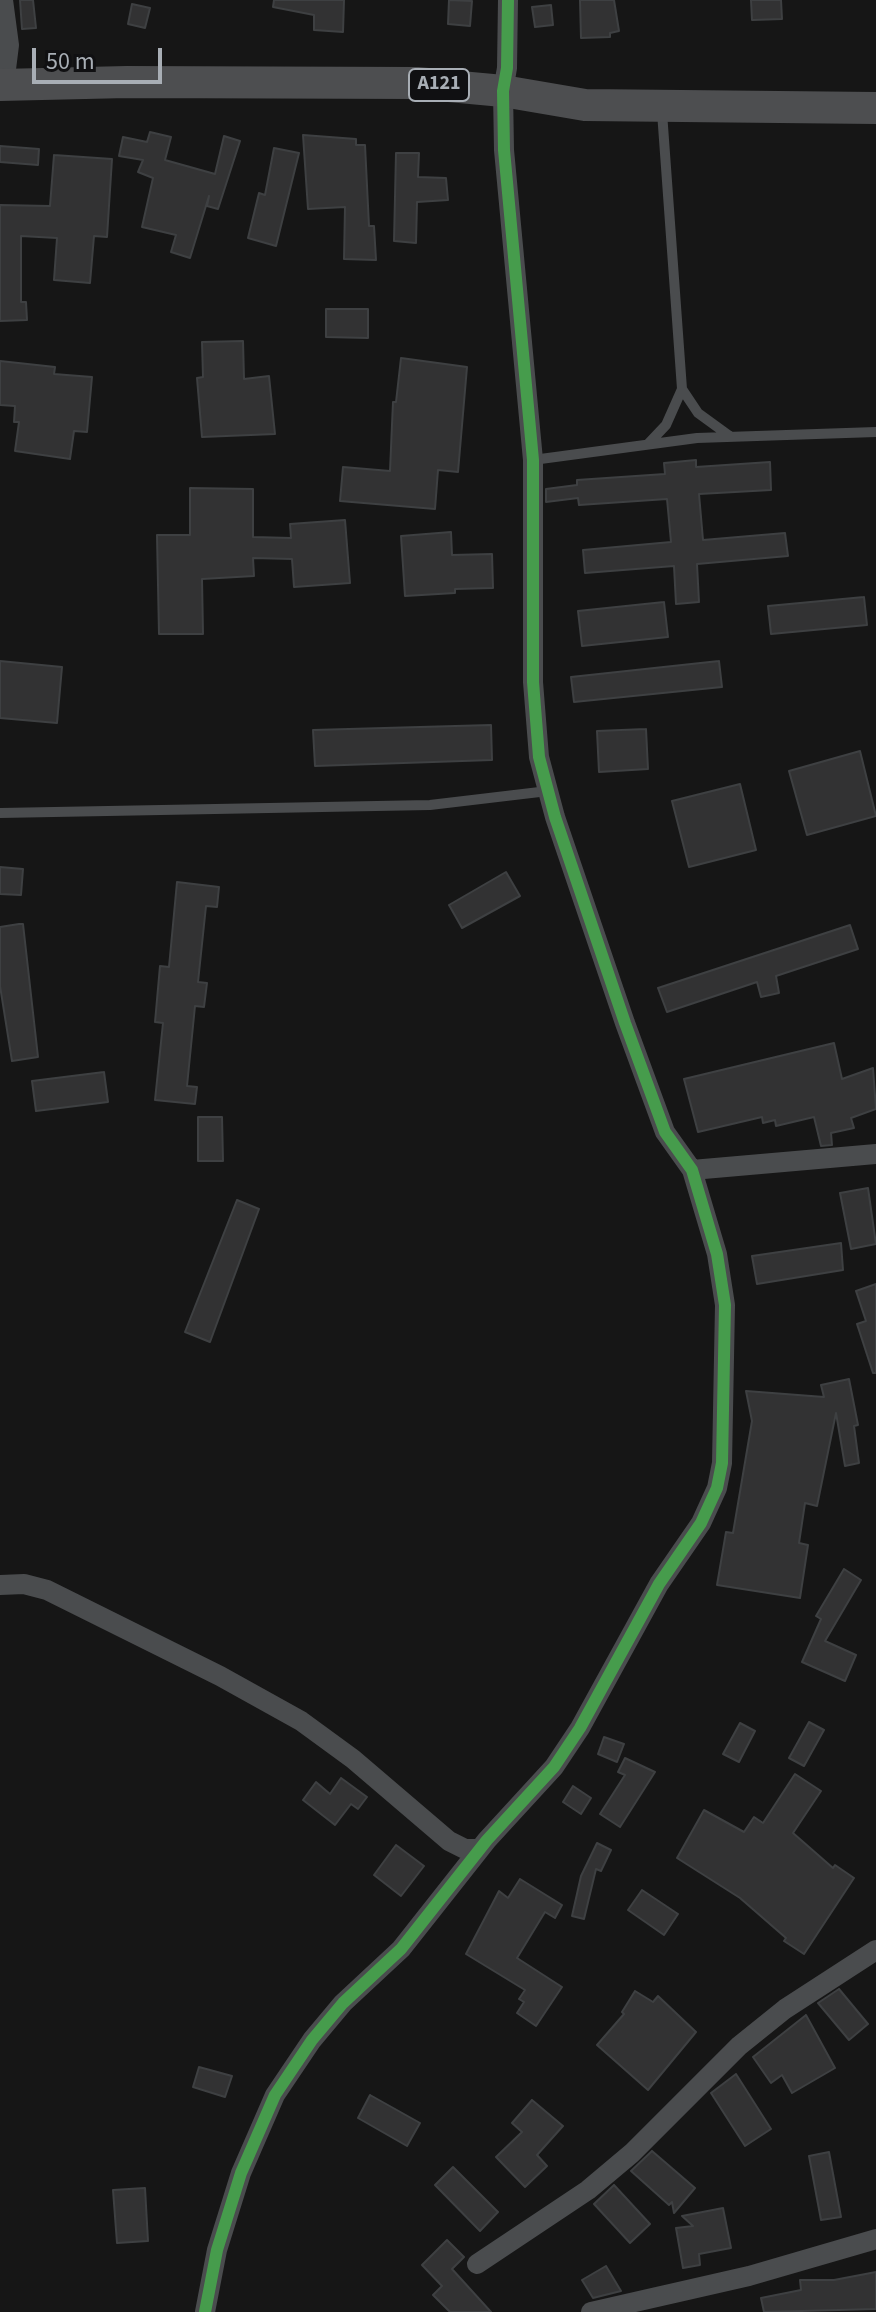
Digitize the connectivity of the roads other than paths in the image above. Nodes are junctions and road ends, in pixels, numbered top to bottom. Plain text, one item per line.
1 (3, 0) edge
2 (508, 0) edge
3 (2, 85) edge
4 (503, 91) junction
5 (661, 106) junction
6 (876, 108) edge
7 (682, 389) junction
8 (876, 432) edge
9 (731, 437) junction
10 (647, 444) junction
11 (533, 460) junction
12 (548, 791) junction
13 (0, 813) edge
14 (876, 1154) edge
15 (692, 1170) junction
16 (0, 1585) edge
17 (480, 1849) junction
18 (876, 1950) edge
19 (876, 2239) edge
20 (477, 2264) dead end
21 (205, 2312) edge
22 (591, 2312) edge

1 - 3 street
2 - 4 street
3 - 4 main road, A121
4 - 5 main road, A121
4 - 11 street
5 - 6 main road, A121
5 - 7 lane
7 - 9 lane
7 - 10 lane
8 - 9 lane
9 - 10 lane
10 - 11 lane
11 - 12 street
12 - 13 lane
12 - 15 street
14 - 15 street
15 - 17 street
16 - 17 street
17 - 21 street
18 - 20 street
19 - 22 street

